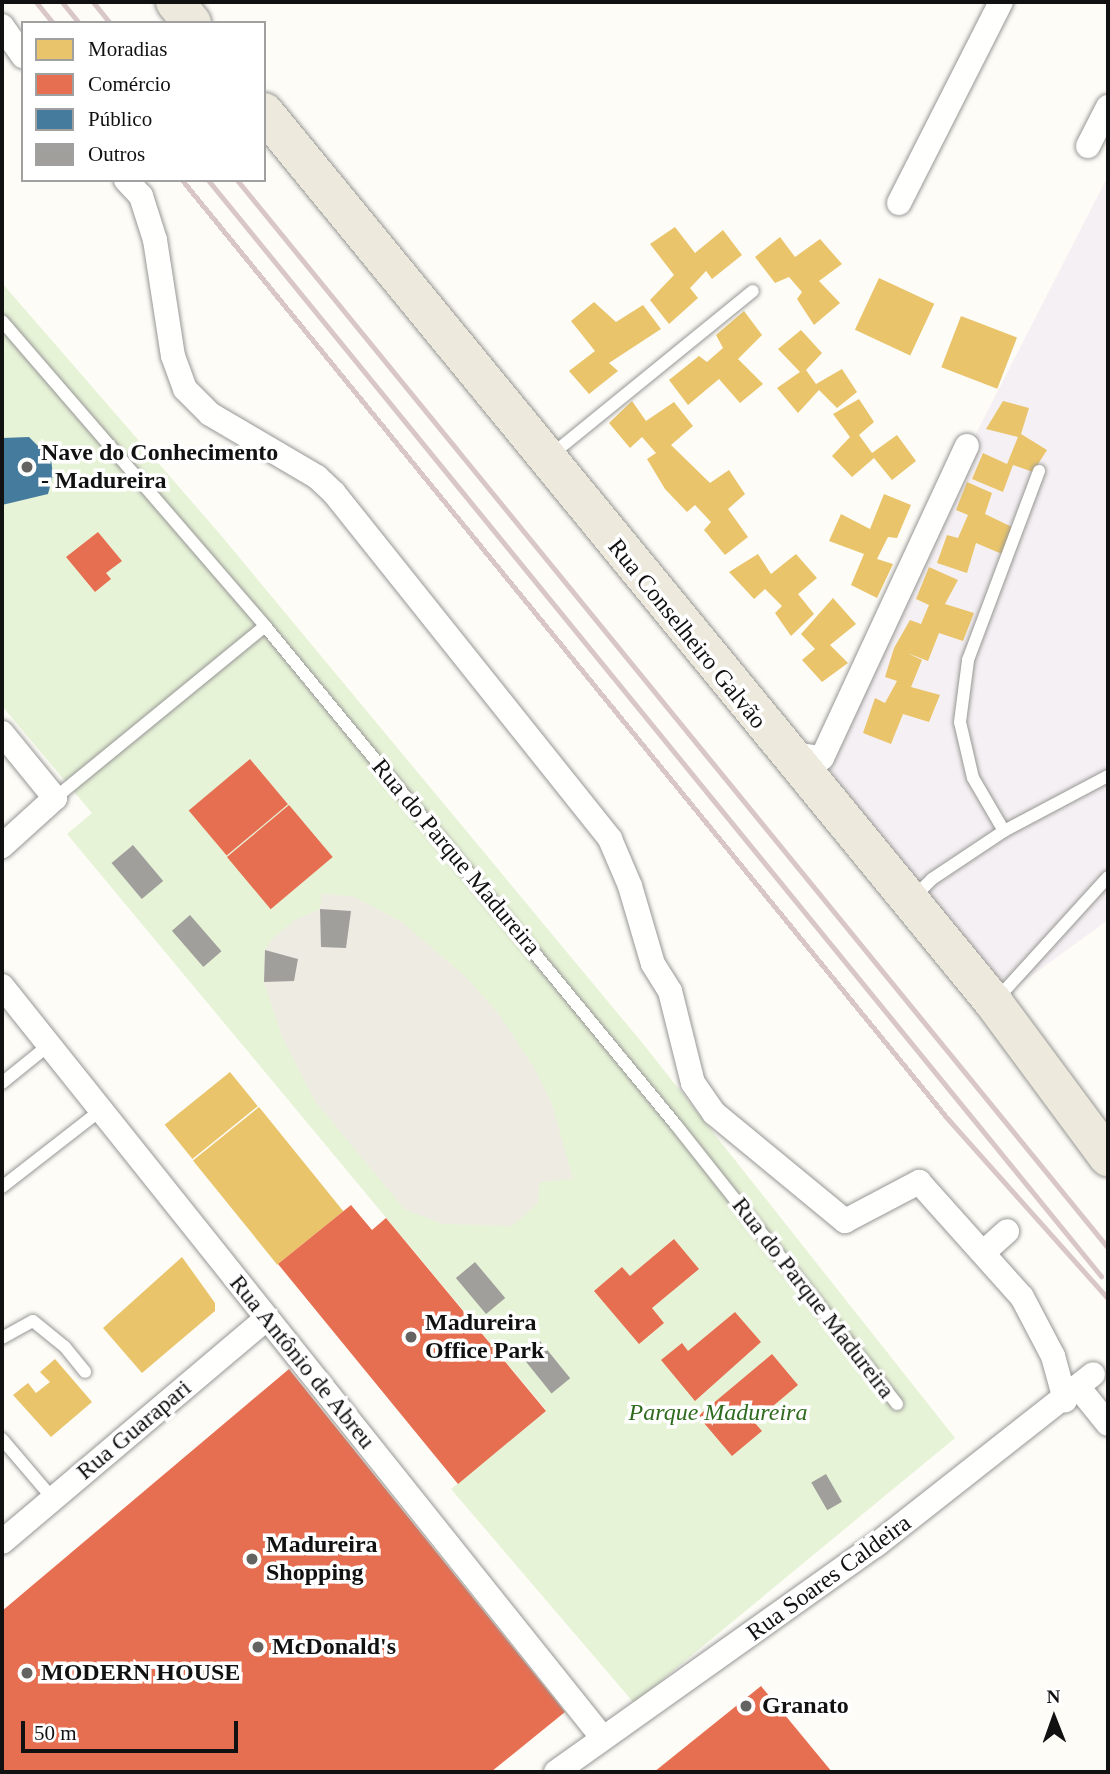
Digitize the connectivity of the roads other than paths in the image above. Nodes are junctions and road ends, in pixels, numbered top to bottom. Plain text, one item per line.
1 (175, 2) edge
2 (1001, 2) edge
3 (190, 21) edge
4 (2, 26) edge
5 (21, 54) edge
6 (1108, 107) edge
7 (266, 114) edge
8 (1088, 146) dead end
9 (129, 182) edge
10 (899, 203) dead end
11 (753, 291) dead end
12 (2, 321) edge
13 (967, 446) dead end
14 (545, 459) junction
15 (1040, 471) dead end
16 (265, 626) junction
17 (2, 733) edge
18 (785, 753) junction
19 (1108, 776) edge
20 (55, 798) junction
21 (1004, 831) junction
22 (2, 846) edge
23 (1108, 877) edge
24 (909, 902) junction
25 (2, 986) edge
26 (994, 1003) junction
27 (49, 1045) junction
28 (2, 1083) edge
29 (101, 1110) junction
30 (1108, 1157) edge
31 (2, 1187) edge
32 (1007, 1231) dead end
33 (984, 1252) junction
34 (267, 1318) junction
35 (2, 1338) edge
36 (85, 1372) dead end
37 (1079, 1387) junction
38 (897, 1404) dead end
39 (1108, 1424) edge
40 (2, 1439) edge
41 (53, 1499) junction
42 (2, 1542) edge
43 (602, 1737) junction
44 (556, 1772) edge

1 - 3 main road
2 - 10 street
4 - 5 street
6 - 8 street
7 - 14 main road, Rua Conselheiro Galvão
9 - 33 street
11 - 14 lane
12 - 16 lane, Rua do Parque Madureira
13 - 18 street
14 - 18 main road, Rua Conselheiro Galvão
15 - 21 lane
16 - 20 lane
16 - 38 lane, Rua do Parque Madureira
17 - 20 street
18 - 24 main road, Rua Conselheiro Galvão
19 - 21 lane
20 - 22 street
21 - 24 lane
23 - 26 lane
24 - 26 main road, Rua Conselheiro Galvão
25 - 27 street, Rua Antônio de Abreu
26 - 30 main road, Rua Conselheiro Galvão
27 - 28 lane
27 - 29 street, Rua Antônio de Abreu
29 - 31 lane
29 - 34 street, Rua Antônio de Abreu
32 - 33 street
33 - 37 street
34 - 41 street, Rua Guarapari
34 - 43 street, Rua Antônio de Abreu
35 - 36 lane
37 - 39 street
37 - 43 street, Rua Soares Caldeira
40 - 41 lane
41 - 42 street, Rua Guarapari
43 - 44 street, Rua Soares Caldeira

